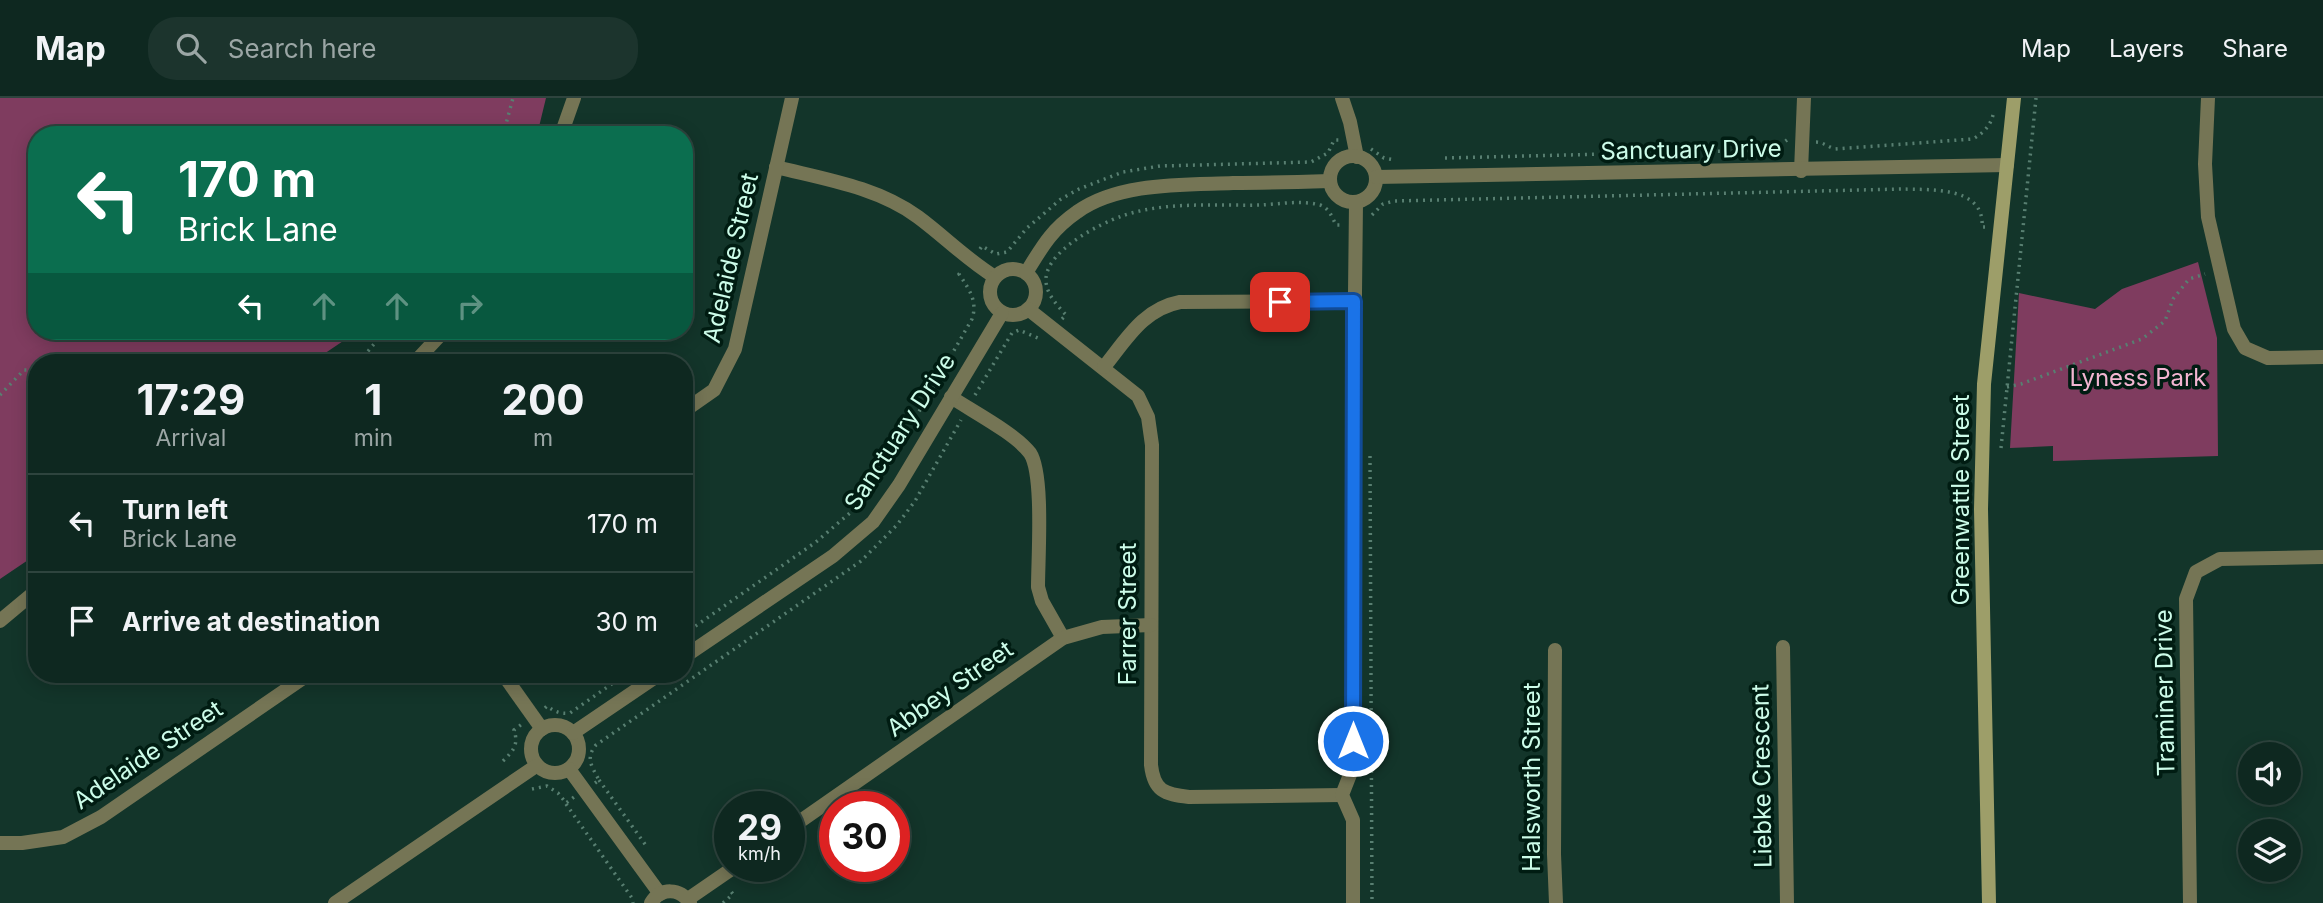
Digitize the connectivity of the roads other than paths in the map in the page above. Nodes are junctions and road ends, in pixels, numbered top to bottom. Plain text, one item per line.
1 (574, 98) edge
2 (792, 98) edge
3 (1342, 98) edge
4 (1804, 98) edge
5 (2014, 98) edge
6 (2208, 98) edge
7 (564, 126) edge
8 (1357, 157) junction
9 (2007, 166) junction
10 (776, 167) junction
11 (1801, 171) junction
12 (1376, 177) junction
13 (1330, 181) junction
14 (1356, 203) junction
15 (1026, 273) junction
16 (995, 276) junction
17 (1354, 301) junction
18 (1028, 309) junction
19 (1002, 313) junction
20 (436, 340) edge
21 (422, 354) edge
22 (2323, 357) edge
23 (1104, 368) junction
24 (951, 397) junction
25 (693, 405) edge
26 (2323, 557) edge
27 (28, 598) edge
28 (0, 621) edge
29 (1151, 625) junction
30 (1063, 638) junction
31 (1783, 647) dead end
32 (1555, 650) dead end
33 (693, 651) edge
34 (296, 683) edge
35 (509, 683) edge
36 (647, 683) edge
37 (537, 722) junction
38 (573, 733) junction
39 (536, 765) junction
40 (569, 769) junction
41 (1342, 795) junction
42 (805, 818) edge
43 (0, 843) edge
44 (714, 882) edge
45 (655, 898) edge
46 (689, 901) edge
47 (335, 903) edge
48 (1353, 903) edge
49 (1556, 903) edge
50 (1787, 903) edge
51 (1989, 903) edge
52 (2190, 903) edge

1 - 7 street
2 - 10 street, Adelaide Street
3 - 8 street
4 - 11 street
5 - 9 main road, Greenwattle Street
6 - 22 street
8 - 12 street
8 - 13 street
9 - 11 street, Sanctuary Drive
9 - 51 main road, Greenwattle Street
10 - 16 street
10 - 25 street, Adelaide Street
11 - 12 street, Sanctuary Drive
12 - 14 street
13 - 14 street
13 - 15 street
14 - 17 street
15 - 16 street
15 - 18 street
16 - 19 street
17 - 23 street
17 - 41 street
18 - 19 street
18 - 23 street, Farrer Street
19 - 24 street, Sanctuary Drive
20 - 21 street
23 - 29 street, Farrer Street
24 - 30 street
24 - 33 street, Sanctuary Drive
26 - 52 street, Traminer Drive
27 - 28 street
29 - 30 street, Abbey Street
29 - 41 street, Farrer Street
30 - 42 street, Abbey Street
31 - 50 street, Liebke Crescent
32 - 49 street, Halsworth Street
34 - 43 street, Adelaide Street
35 - 37 street
36 - 38 street
37 - 38 street
37 - 39 street
38 - 40 street
39 - 40 street
39 - 47 street
40 - 45 street
41 - 48 street
44 - 46 street
45 - 46 street

